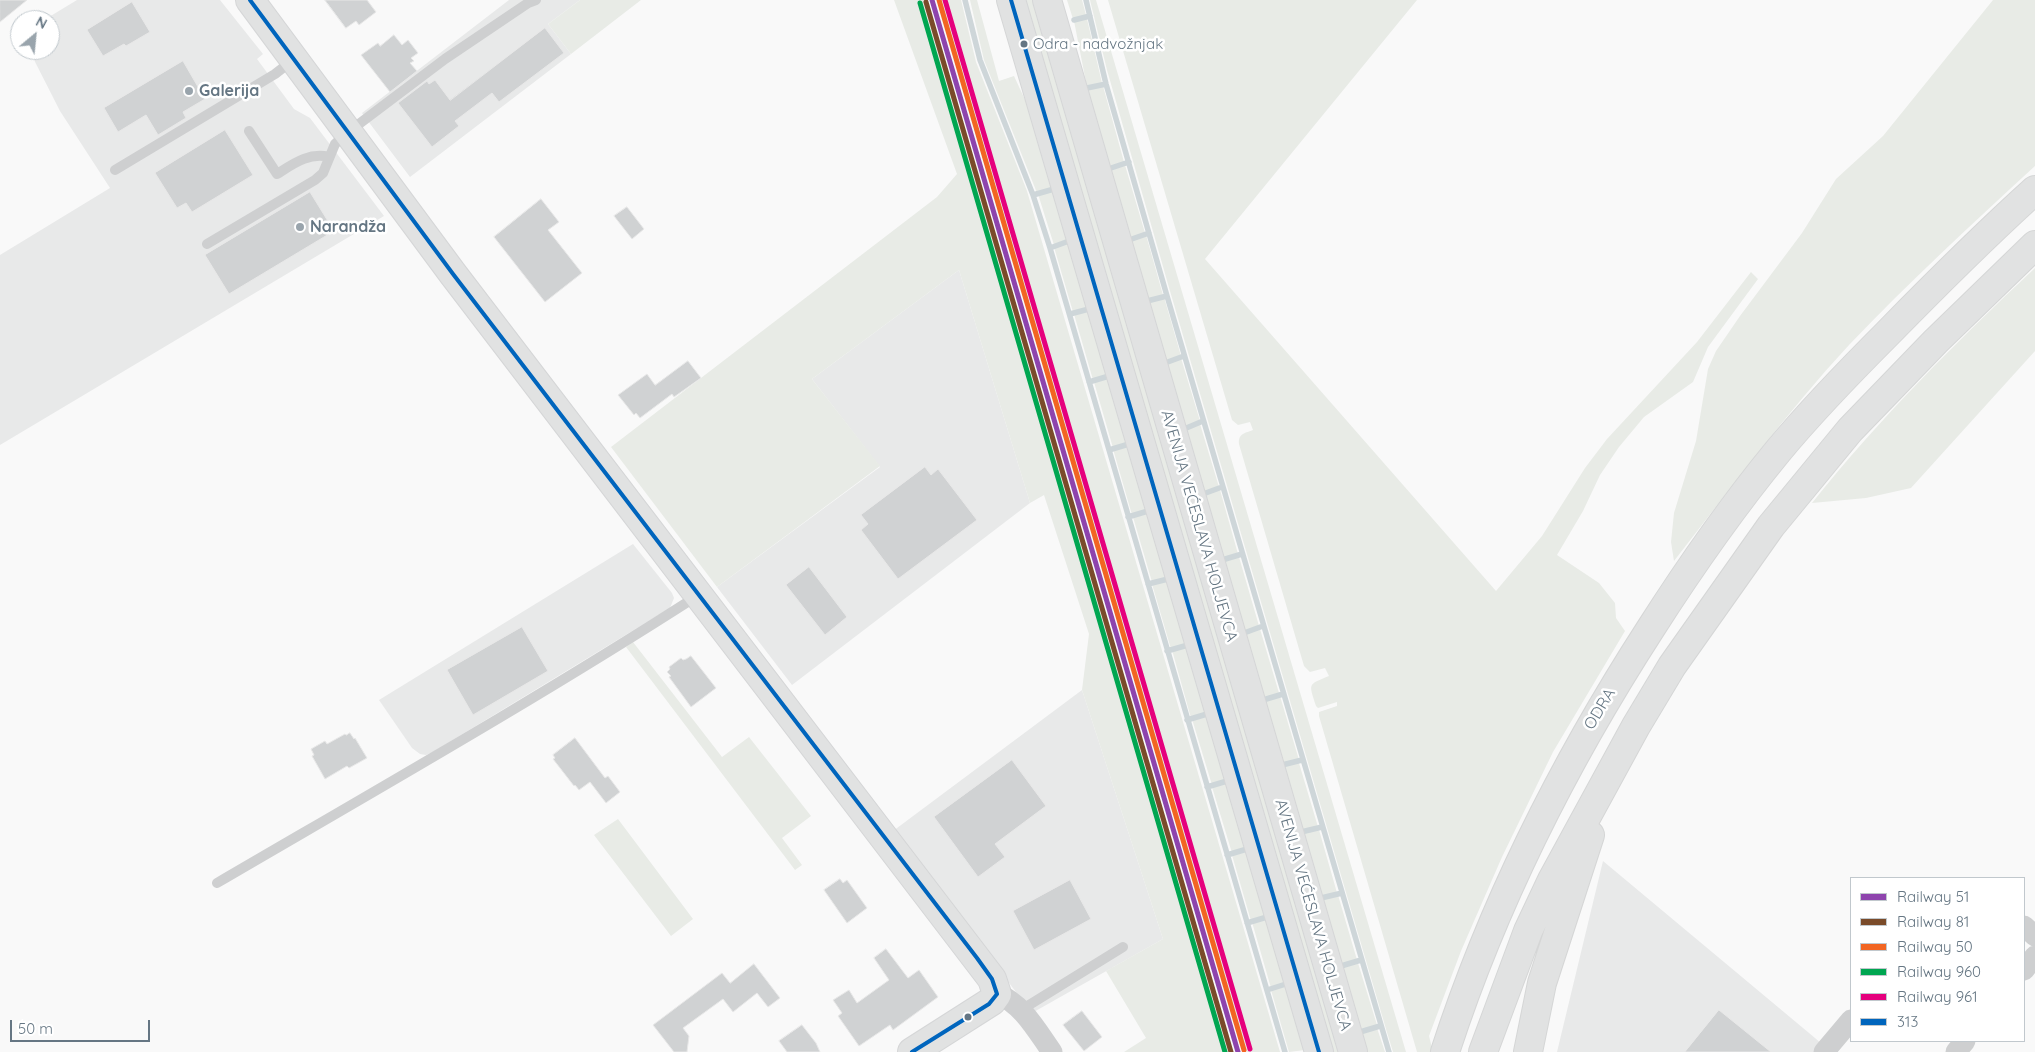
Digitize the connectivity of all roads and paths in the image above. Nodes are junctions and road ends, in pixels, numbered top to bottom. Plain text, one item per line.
1 (250, 0) edge
2 (536, 0) edge
3 (1011, 0) edge
4 (1047, 0) edge
5 (294, 60) junction
6 (249, 131) dead end
7 (348, 133) junction
8 (329, 157) junction
9 (115, 170) dead end
10 (2035, 190) edge
11 (207, 244) dead end
12 (2035, 245) edge
13 (698, 595) junction
14 (1612, 769) junction
15 (217, 883) dead end
16 (2025, 927) edge
17 (2035, 936) edge
18 (1123, 947) dead end
19 (2035, 956) edge
20 (2025, 969) edge
21 (997, 994) junction
22 (1021, 1010) junction
23 (1850, 1021) edge
24 (1964, 1042) edge
25 (912, 1052) edge
26 (1052, 1052) edge
27 (1319, 1052) edge
28 (1353, 1052) edge
29 (1445, 1052) edge
30 (1483, 1052) edge
31 (1528, 1052) edge
32 (1824, 1052) edge
33 (1956, 1052) edge

1 - 5 main road
2 - 7 lane
3 - 27 main road, AVENIJA VEĆESLAVA HOLJEVCA
4 - 28 main road, AVENIJA VEĆESLAVA HOLJEVCA
5 - 7 main road
5 - 9 lane
6 - 8 lane
7 - 8 lane
7 - 13 main road
8 - 11 lane
10 - 29 main road, ODRA
12 - 14 main road
13 - 15 lane
13 - 21 main road
14 - 30 main road
14 - 31 main road
16 - 17 street
18 - 22 lane
19 - 20 street
21 - 22 street
21 - 25 main road
22 - 26 street
23 - 32 street
24 - 33 street

